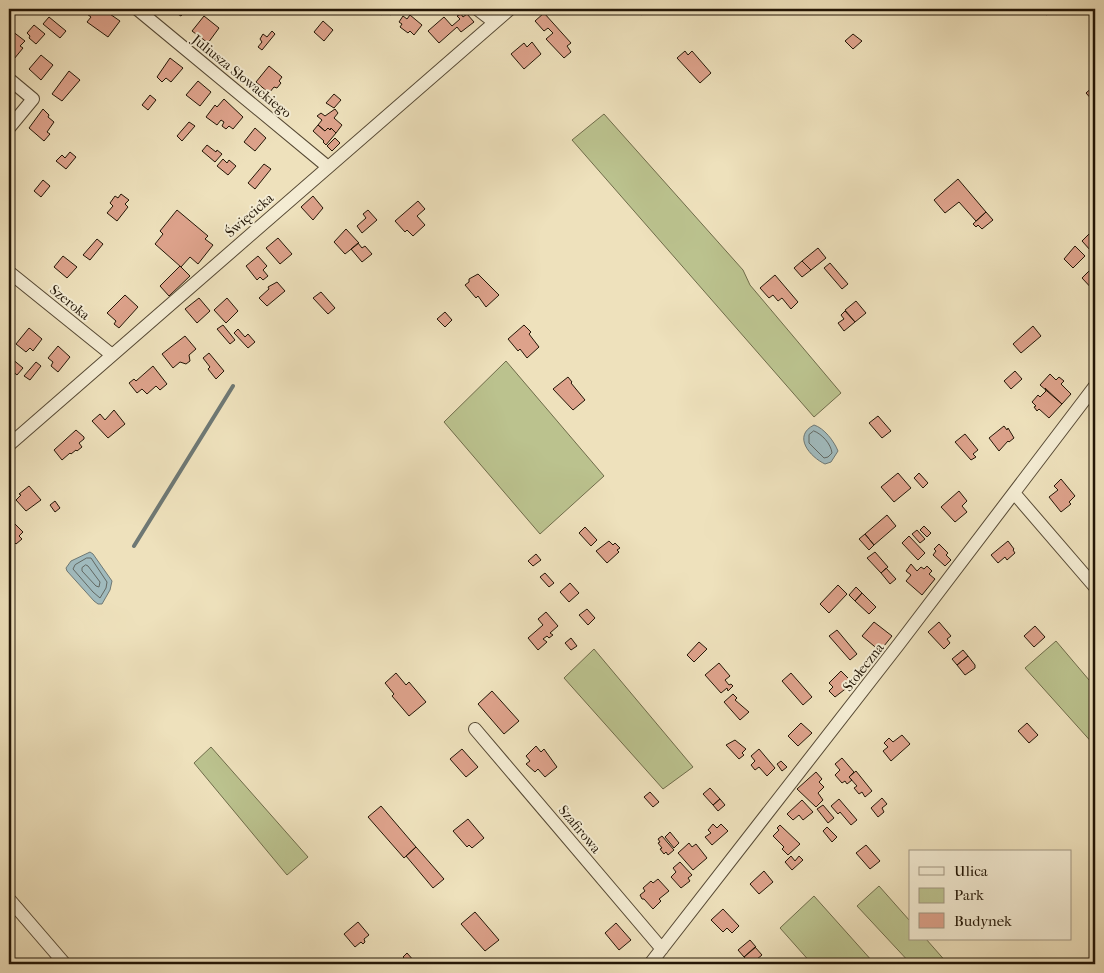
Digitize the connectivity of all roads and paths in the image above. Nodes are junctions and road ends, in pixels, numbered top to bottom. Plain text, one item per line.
1 (137, 9) edge
2 (477, 9) edge
3 (510, 9) edge
4 (494, 22) junction
5 (9, 79) edge
6 (9, 128) edge
7 (328, 167) junction
8 (9, 272) edge
9 (112, 355) junction
10 (1095, 386) edge
11 (9, 445) edge
12 (1014, 493) junction
13 (1095, 587) edge
14 (475, 729) dead end
15 (9, 899) edge
16 (662, 949) junction
17 (65, 964) edge
18 (650, 964) edge

1 - 7 street, Juliusza Słowackiego
2 - 4 street
3 - 4 street, Święcicka
4 - 7 street, Święcicka
5 - 6 street
7 - 9 street, Święcicka
8 - 9 street, Szeroka
9 - 11 street, Święcicka
10 - 12 street, Stołeczna
12 - 13 street
12 - 16 street, Stołeczna
14 - 16 street, Szafirowa
15 - 17 street
16 - 18 street, Stołeczna

